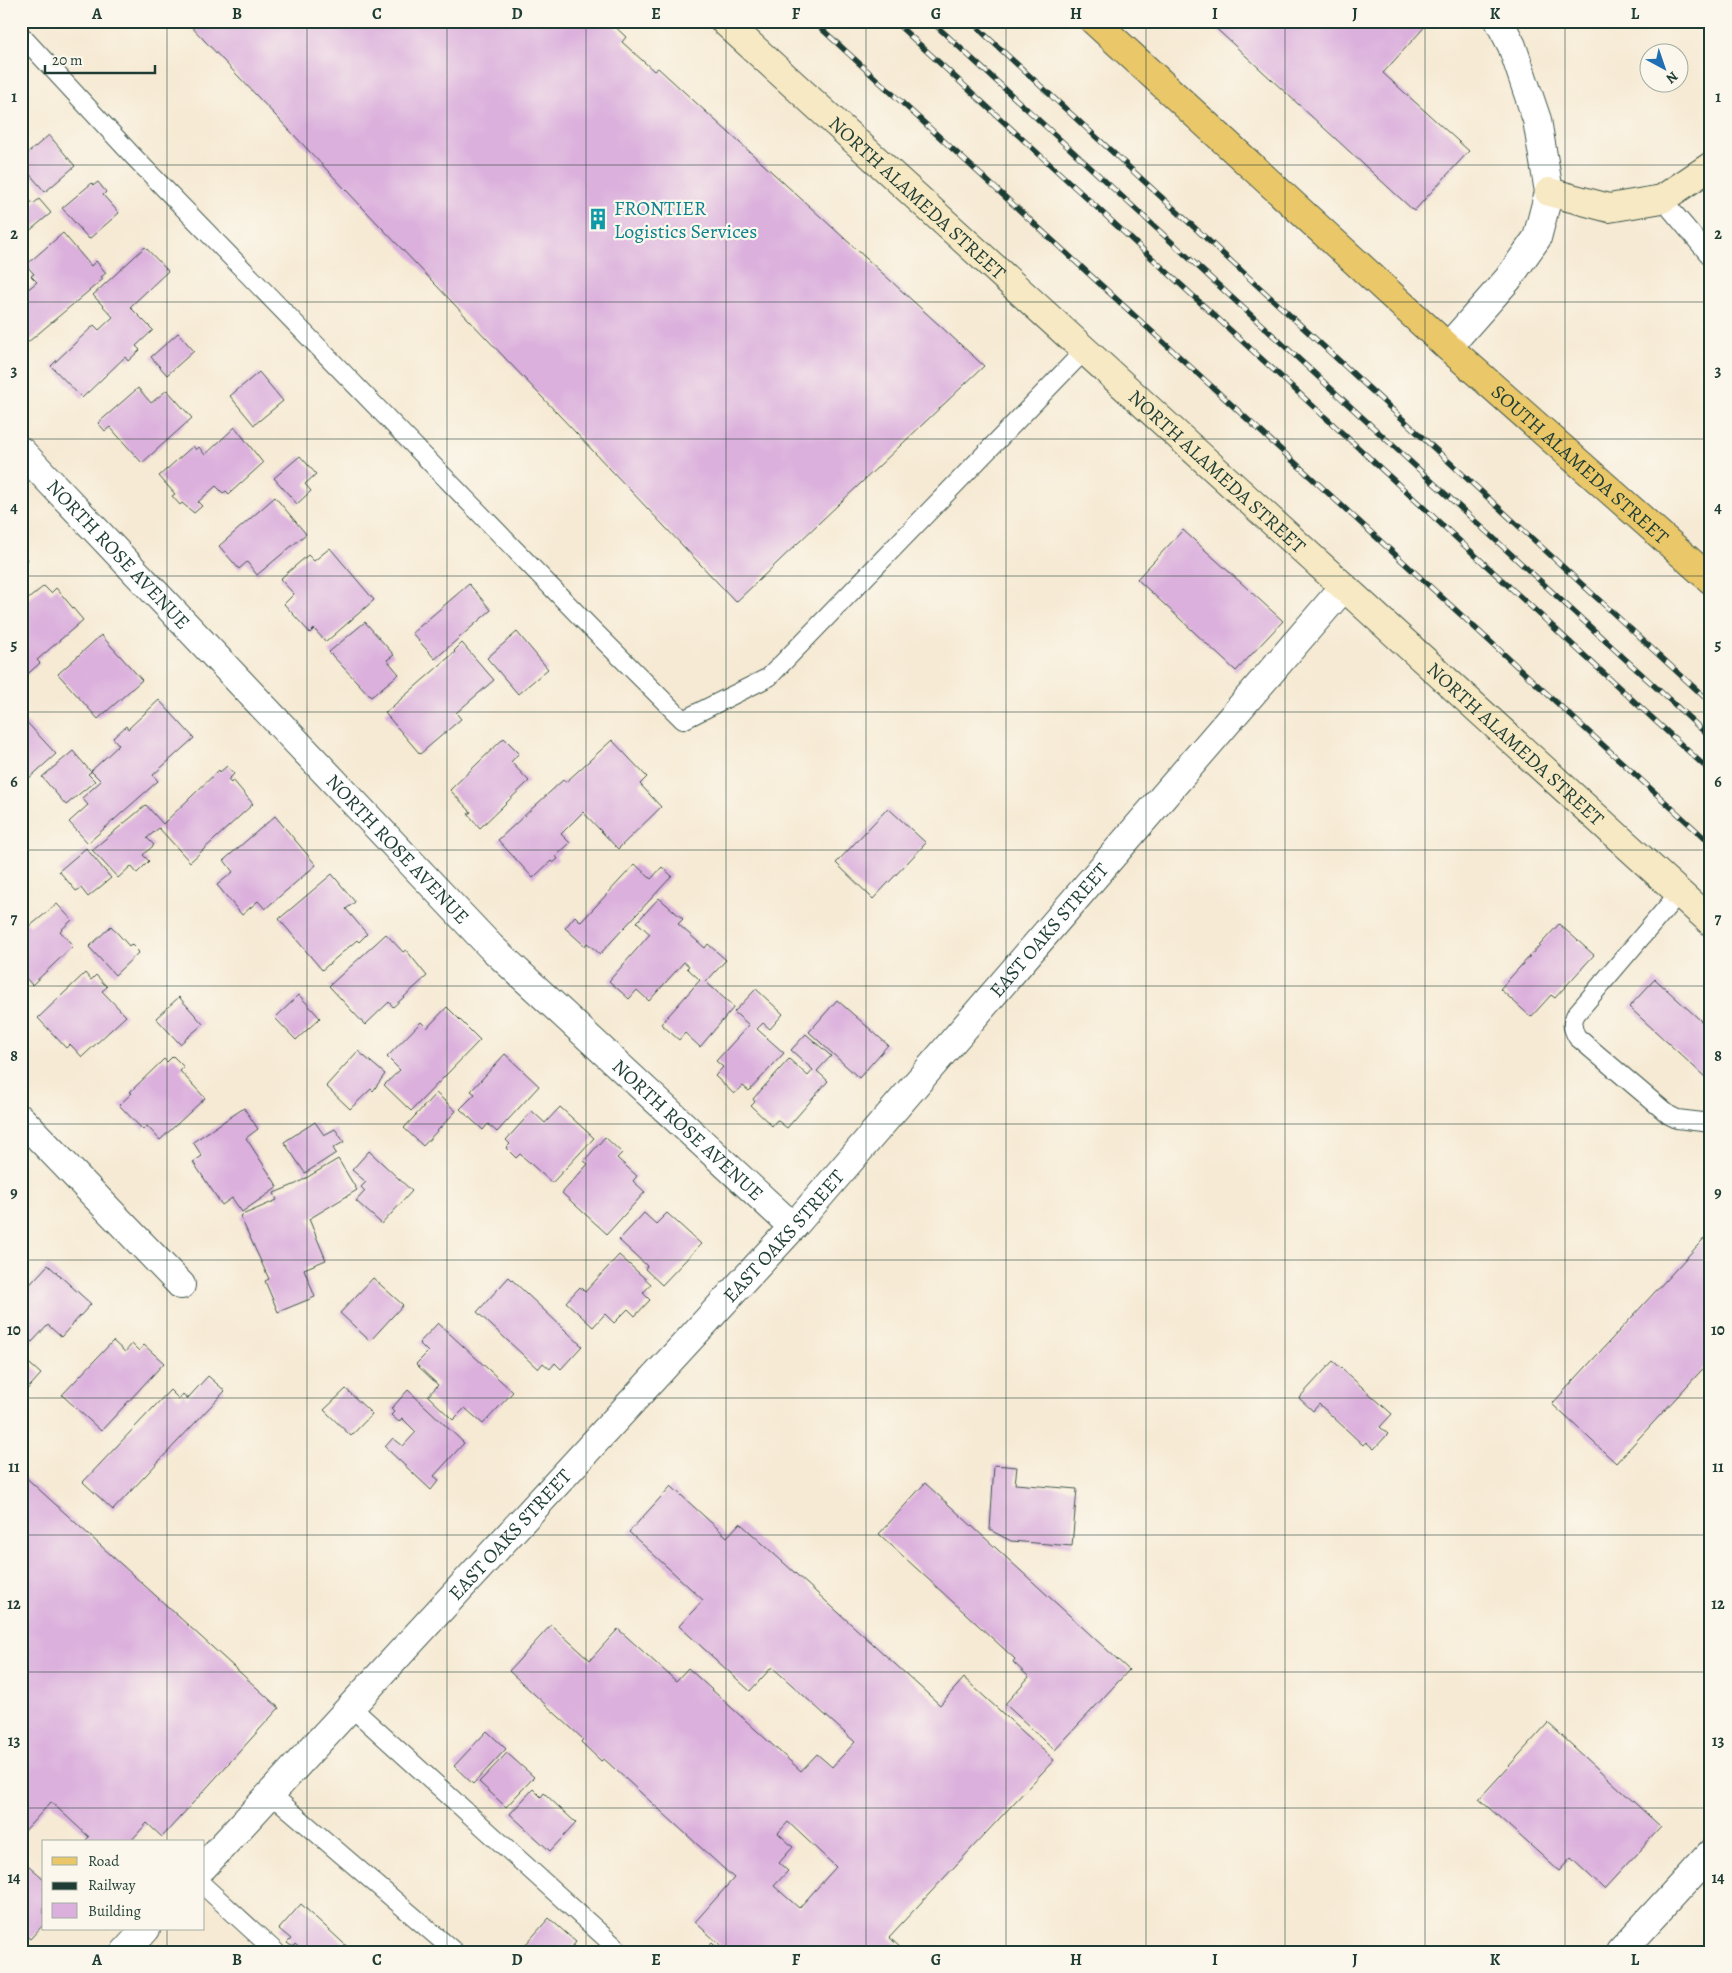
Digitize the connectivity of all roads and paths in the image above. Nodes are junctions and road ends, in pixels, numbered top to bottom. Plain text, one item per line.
1 (724, 21) edge
2 (1094, 21) edge
3 (1499, 21) edge
4 (21, 35) edge
5 (1711, 166) edge
6 (1549, 192) junction
7 (1662, 199) junction
8 (1711, 258) edge
9 (1448, 347) junction
10 (1084, 351) junction
11 (21, 451) edge
12 (1711, 580) edge
13 (1343, 588) junction
14 (1679, 893) junction
15 (1711, 922) edge
16 (21, 1119) edge
17 (1711, 1123) edge
18 (793, 1227) junction
19 (181, 1286) dead end
20 (351, 1707) junction
21 (270, 1794) junction
22 (1711, 1853) edge
23 (205, 1865) edge
24 (205, 1887) edge
25 (145, 1930) edge
26 (125, 1952) edge
27 (276, 1952) edge
28 (455, 1952) edge
29 (621, 1952) edge
30 (1620, 1952) edge

1 - 10 street, NORTH ALAMEDA STREET
2 - 9 main road
3 - 6 street
4 - 10 lane
5 - 7 street
6 - 7 street
6 - 9 street
7 - 8 lane
9 - 12 main road, SOUTH ALAMEDA STREET
10 - 13 street, NORTH ALAMEDA STREET
11 - 18 street, NORTH ROSE AVENUE
13 - 14 street, NORTH ALAMEDA STREET
13 - 18 street, EAST OAKS STREET
14 - 15 street, NORTH ALAMEDA STREET
14 - 17 lane
16 - 19 street
18 - 20 street, EAST OAKS STREET
20 - 21 street, EAST OAKS STREET
20 - 29 lane
21 - 23 street, EAST OAKS STREET
21 - 28 lane
22 - 30 street
24 - 27 lane
25 - 26 street

